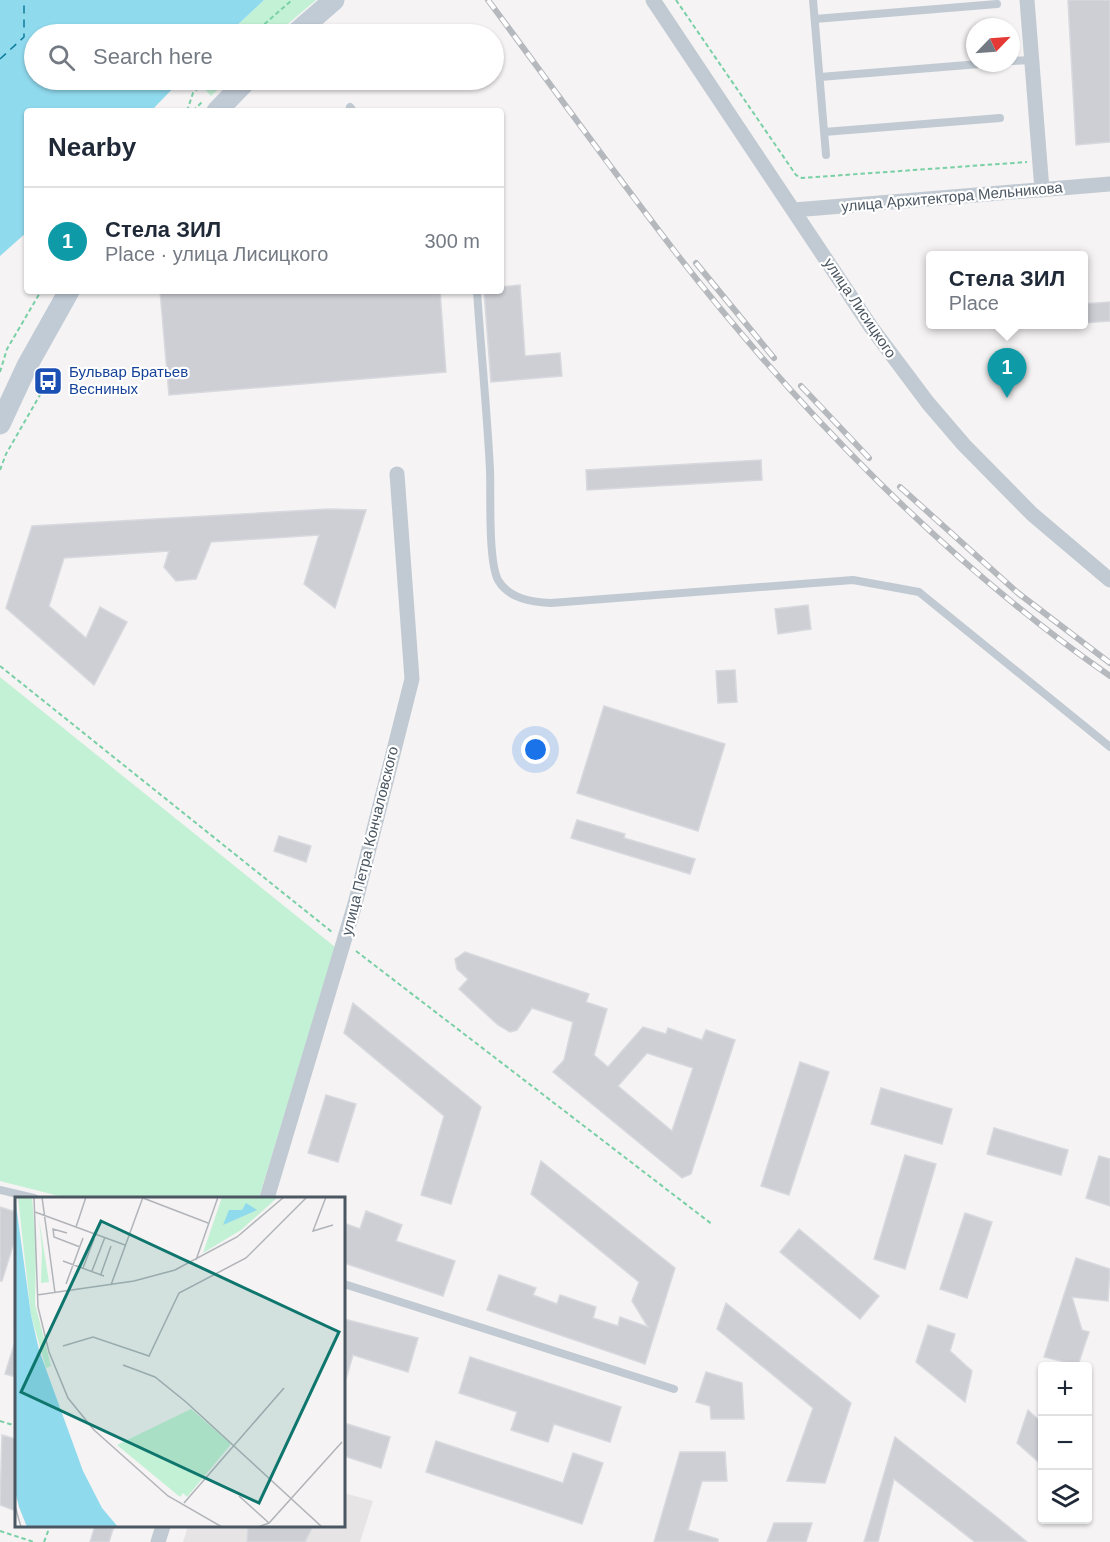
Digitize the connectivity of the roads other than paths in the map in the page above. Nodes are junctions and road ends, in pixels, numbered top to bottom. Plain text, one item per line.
1 (334, 0) edge
2 (653, 0) edge
3 (813, 0) edge
4 (1027, 0) edge
5 (998, 4) dead end
6 (815, 19) junction
7 (306, 24) edge
8 (1032, 60) junction
9 (1020, 61) edge
10 (966, 65) edge
11 (820, 77) junction
12 (237, 90) edge
13 (220, 108) edge
14 (1000, 117) dead end
15 (824, 132) junction
16 (826, 154) dead end
17 (1110, 184) edge
18 (1042, 190) junction
19 (794, 210) junction
20 (67, 294) edge
21 (477, 294) edge
22 (0, 424) edge
23 (397, 474) dead end
24 (1110, 580) edge
25 (1110, 747) edge
26 (0, 1190) edge
27 (30, 1197) edge
28 (267, 1197) edge
29 (345, 1284) edge
30 (674, 1389) dead end
31 (163, 1527) edge
32 (158, 1542) edge

1 - 7 main road
2 - 19 street, улица Лисицкого
3 - 6 lane
4 - 8 street
5 - 6 lane
6 - 11 lane
8 - 9 lane
8 - 18 street
10 - 11 lane
11 - 15 lane
12 - 13 main road
14 - 15 lane
15 - 16 lane
17 - 18 street, улица Архитектора Мельникова
18 - 19 street, улица Архитектора Мельникова
19 - 24 street, улица Лисицкого
20 - 22 main road
21 - 25 lane
23 - 28 street, улица Петра Кончаловского
26 - 27 lane
29 - 30 lane
31 - 32 street

